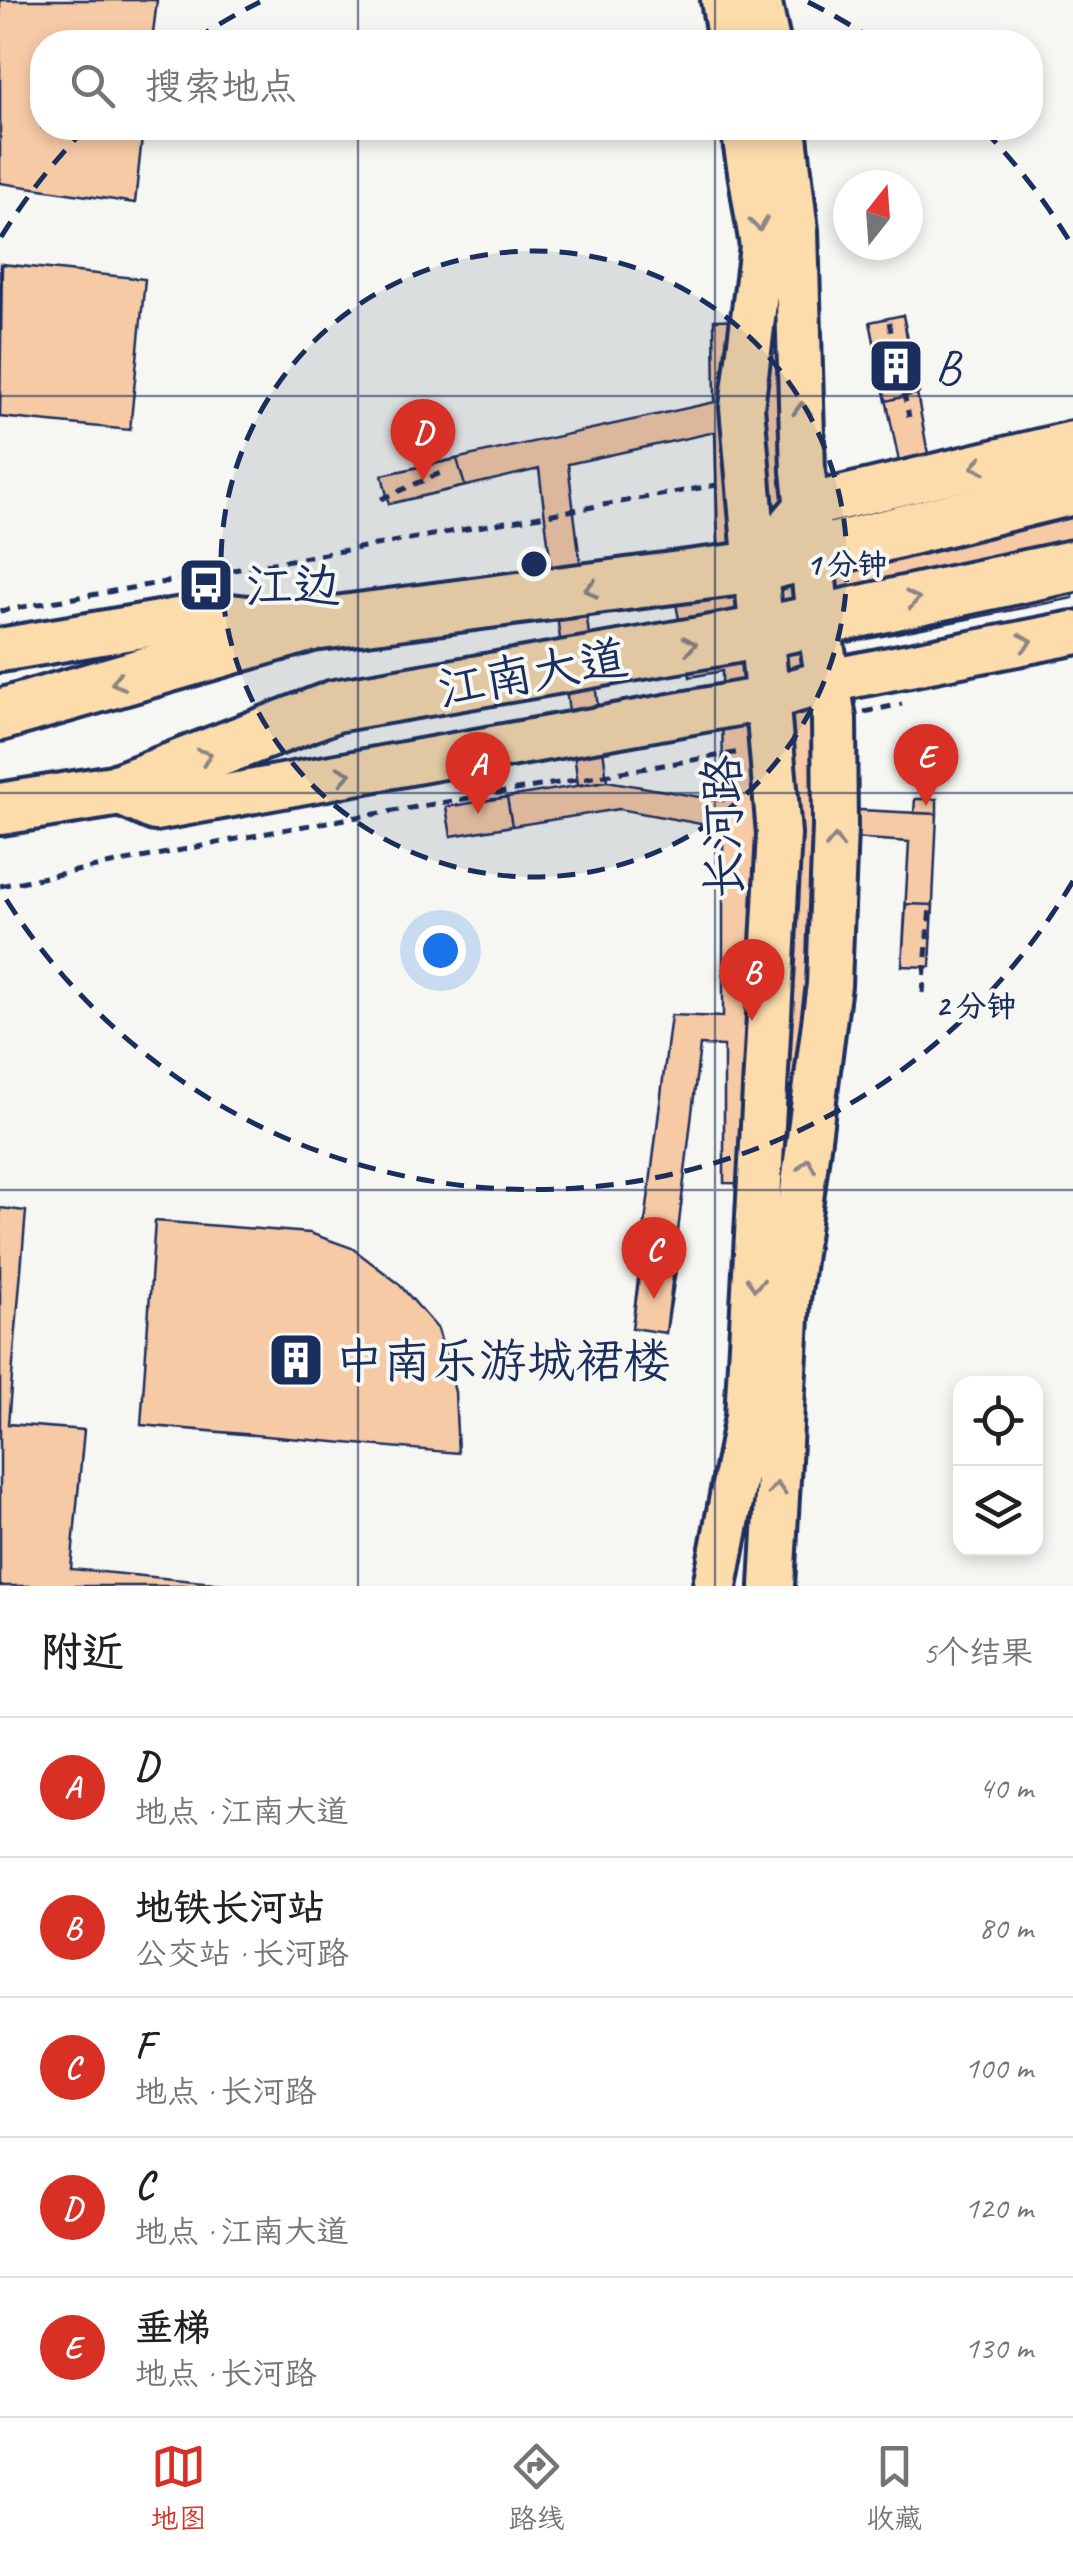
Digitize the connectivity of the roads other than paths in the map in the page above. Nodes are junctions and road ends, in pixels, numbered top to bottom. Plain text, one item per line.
1 (723, 0) edge
2 (759, 0) edge
3 (728, 30) edge
4 (765, 30) edge
5 (746, 140) edge
6 (785, 140) edge
7 (1073, 444) edge
8 (1073, 489) edge
9 (807, 506) junction
10 (811, 557) junction
11 (1073, 566) edge
12 (758, 567) junction
13 (818, 619) junction
14 (312, 625) junction
15 (764, 632) junction
16 (1073, 633) edge
17 (0, 650) edge
18 (770, 698) junction
19 (831, 700) junction
20 (8, 712) edge
21 (114, 790) junction
22 (0, 809) edge
23 (716, 1586) edge
24 (772, 1586) edge

1 - 3 main road
2 - 4 main road
5 -> 12 main road, 长河路
9 -> 6 main road
7 -> 9 main road
8 - 10 highway, 江南大道
9 - 10 main road
9 - 12 main road
10 - 12 highway, 江南大道
10 - 13 main road
13 -> 11 highway, 江南大道
12 -> 14 highway, 江南大道
12 - 15 main road, 长河路
13 - 15 highway, 江南大道
13 - 19 main road
14 - 17 main road, 江南大道
14 -> 20 highway
15 - 18 main road, 长河路
21 -> 15 highway, 江南大道
19 -> 16 main road
18 - 19 main road
21 -> 18 main road
18 -> 23 main road, 长河路
24 -> 19 main road
21 - 22 highway, 江南大道

